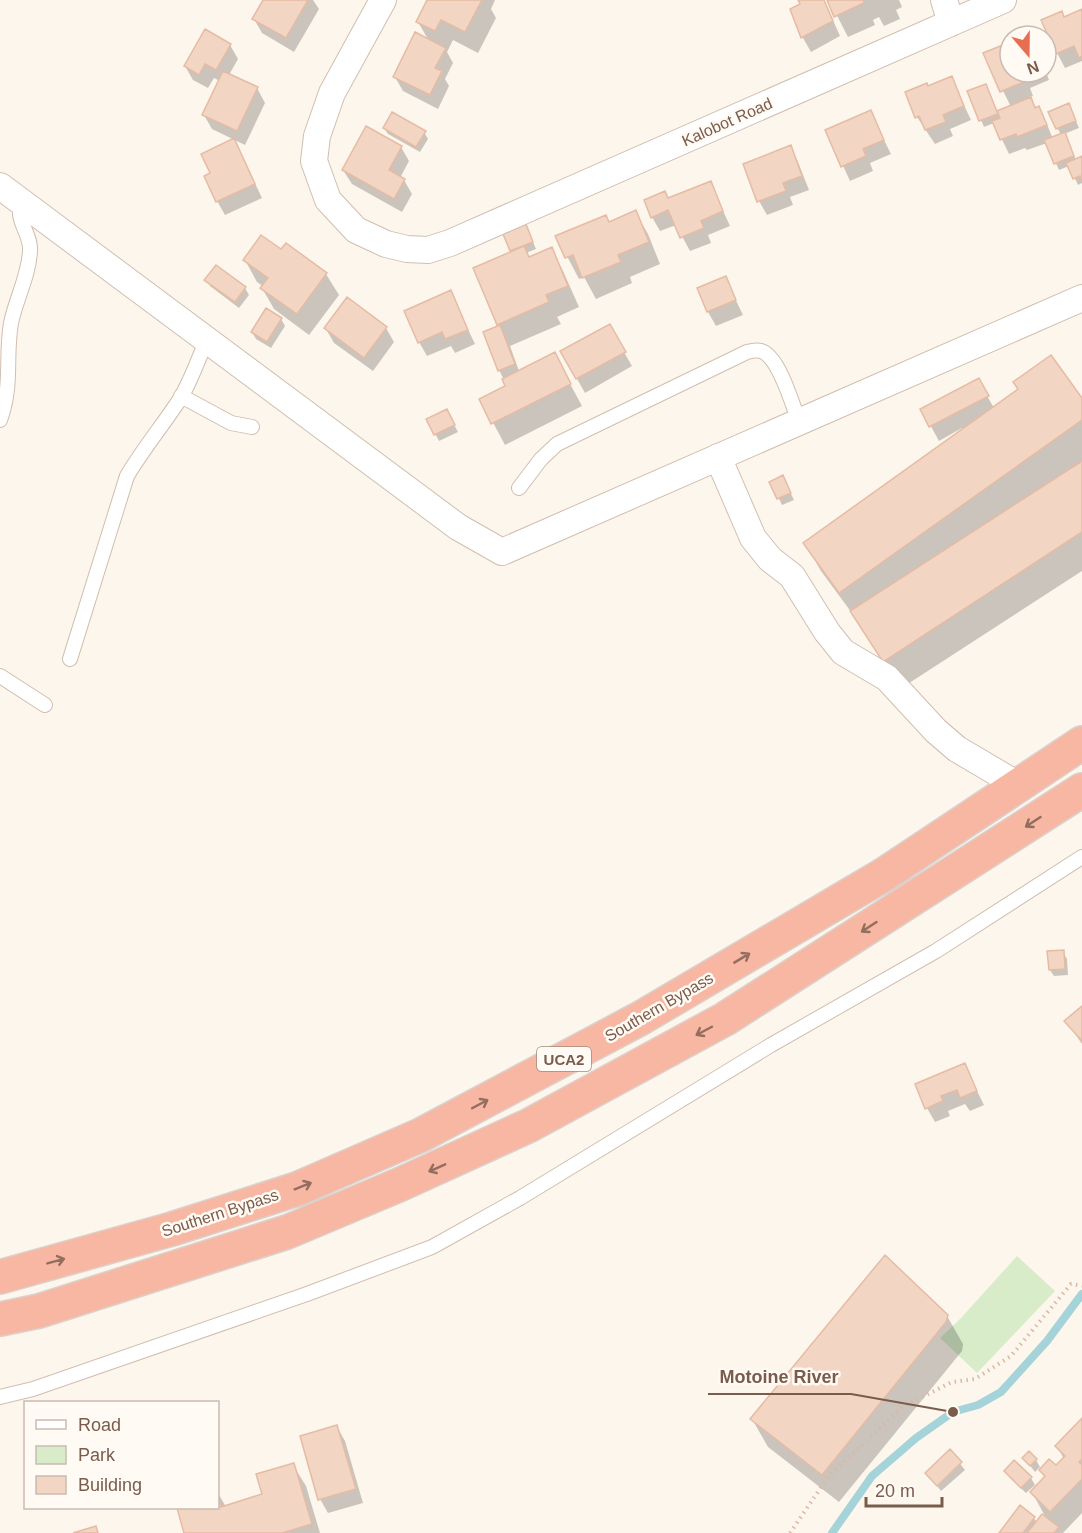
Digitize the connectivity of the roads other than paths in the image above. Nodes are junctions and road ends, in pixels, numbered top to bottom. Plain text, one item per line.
1 (383, 0) edge
2 (1003, 0) edge
3 (948, 12) edge
4 (0, 186) edge
5 (21, 201) junction
6 (1082, 298) edge
7 (207, 340) junction
8 (181, 396) junction
9 (0, 420) edge
10 (799, 422) junction
11 (252, 427) dead end
12 (718, 457) junction
13 (519, 488) dead end
14 (70, 658) dead end
15 (0, 676) edge
16 (45, 705) dead end
17 (1082, 743) edge
18 (1018, 785) junction
19 (1082, 790) edge
20 (1082, 857) edge
21 (0, 1277) edge
22 (0, 1319) edge
23 (0, 1396) edge

1 - 3 street, Kalobot Road
2 - 3 street, Kalobot Road
4 - 5 street
5 - 7 street
5 - 9 lane
6 - 10 street
7 - 8 lane
7 - 12 street
8 - 11 lane
8 - 14 lane
10 - 12 street
10 - 13 lane
12 - 18 street
15 - 16 lane
17 - 18 highway, Southern Bypass / UCA2
21 -> 18 highway, Southern Bypass / UCA2
19 -> 22 highway, UCA2
20 - 23 lane

